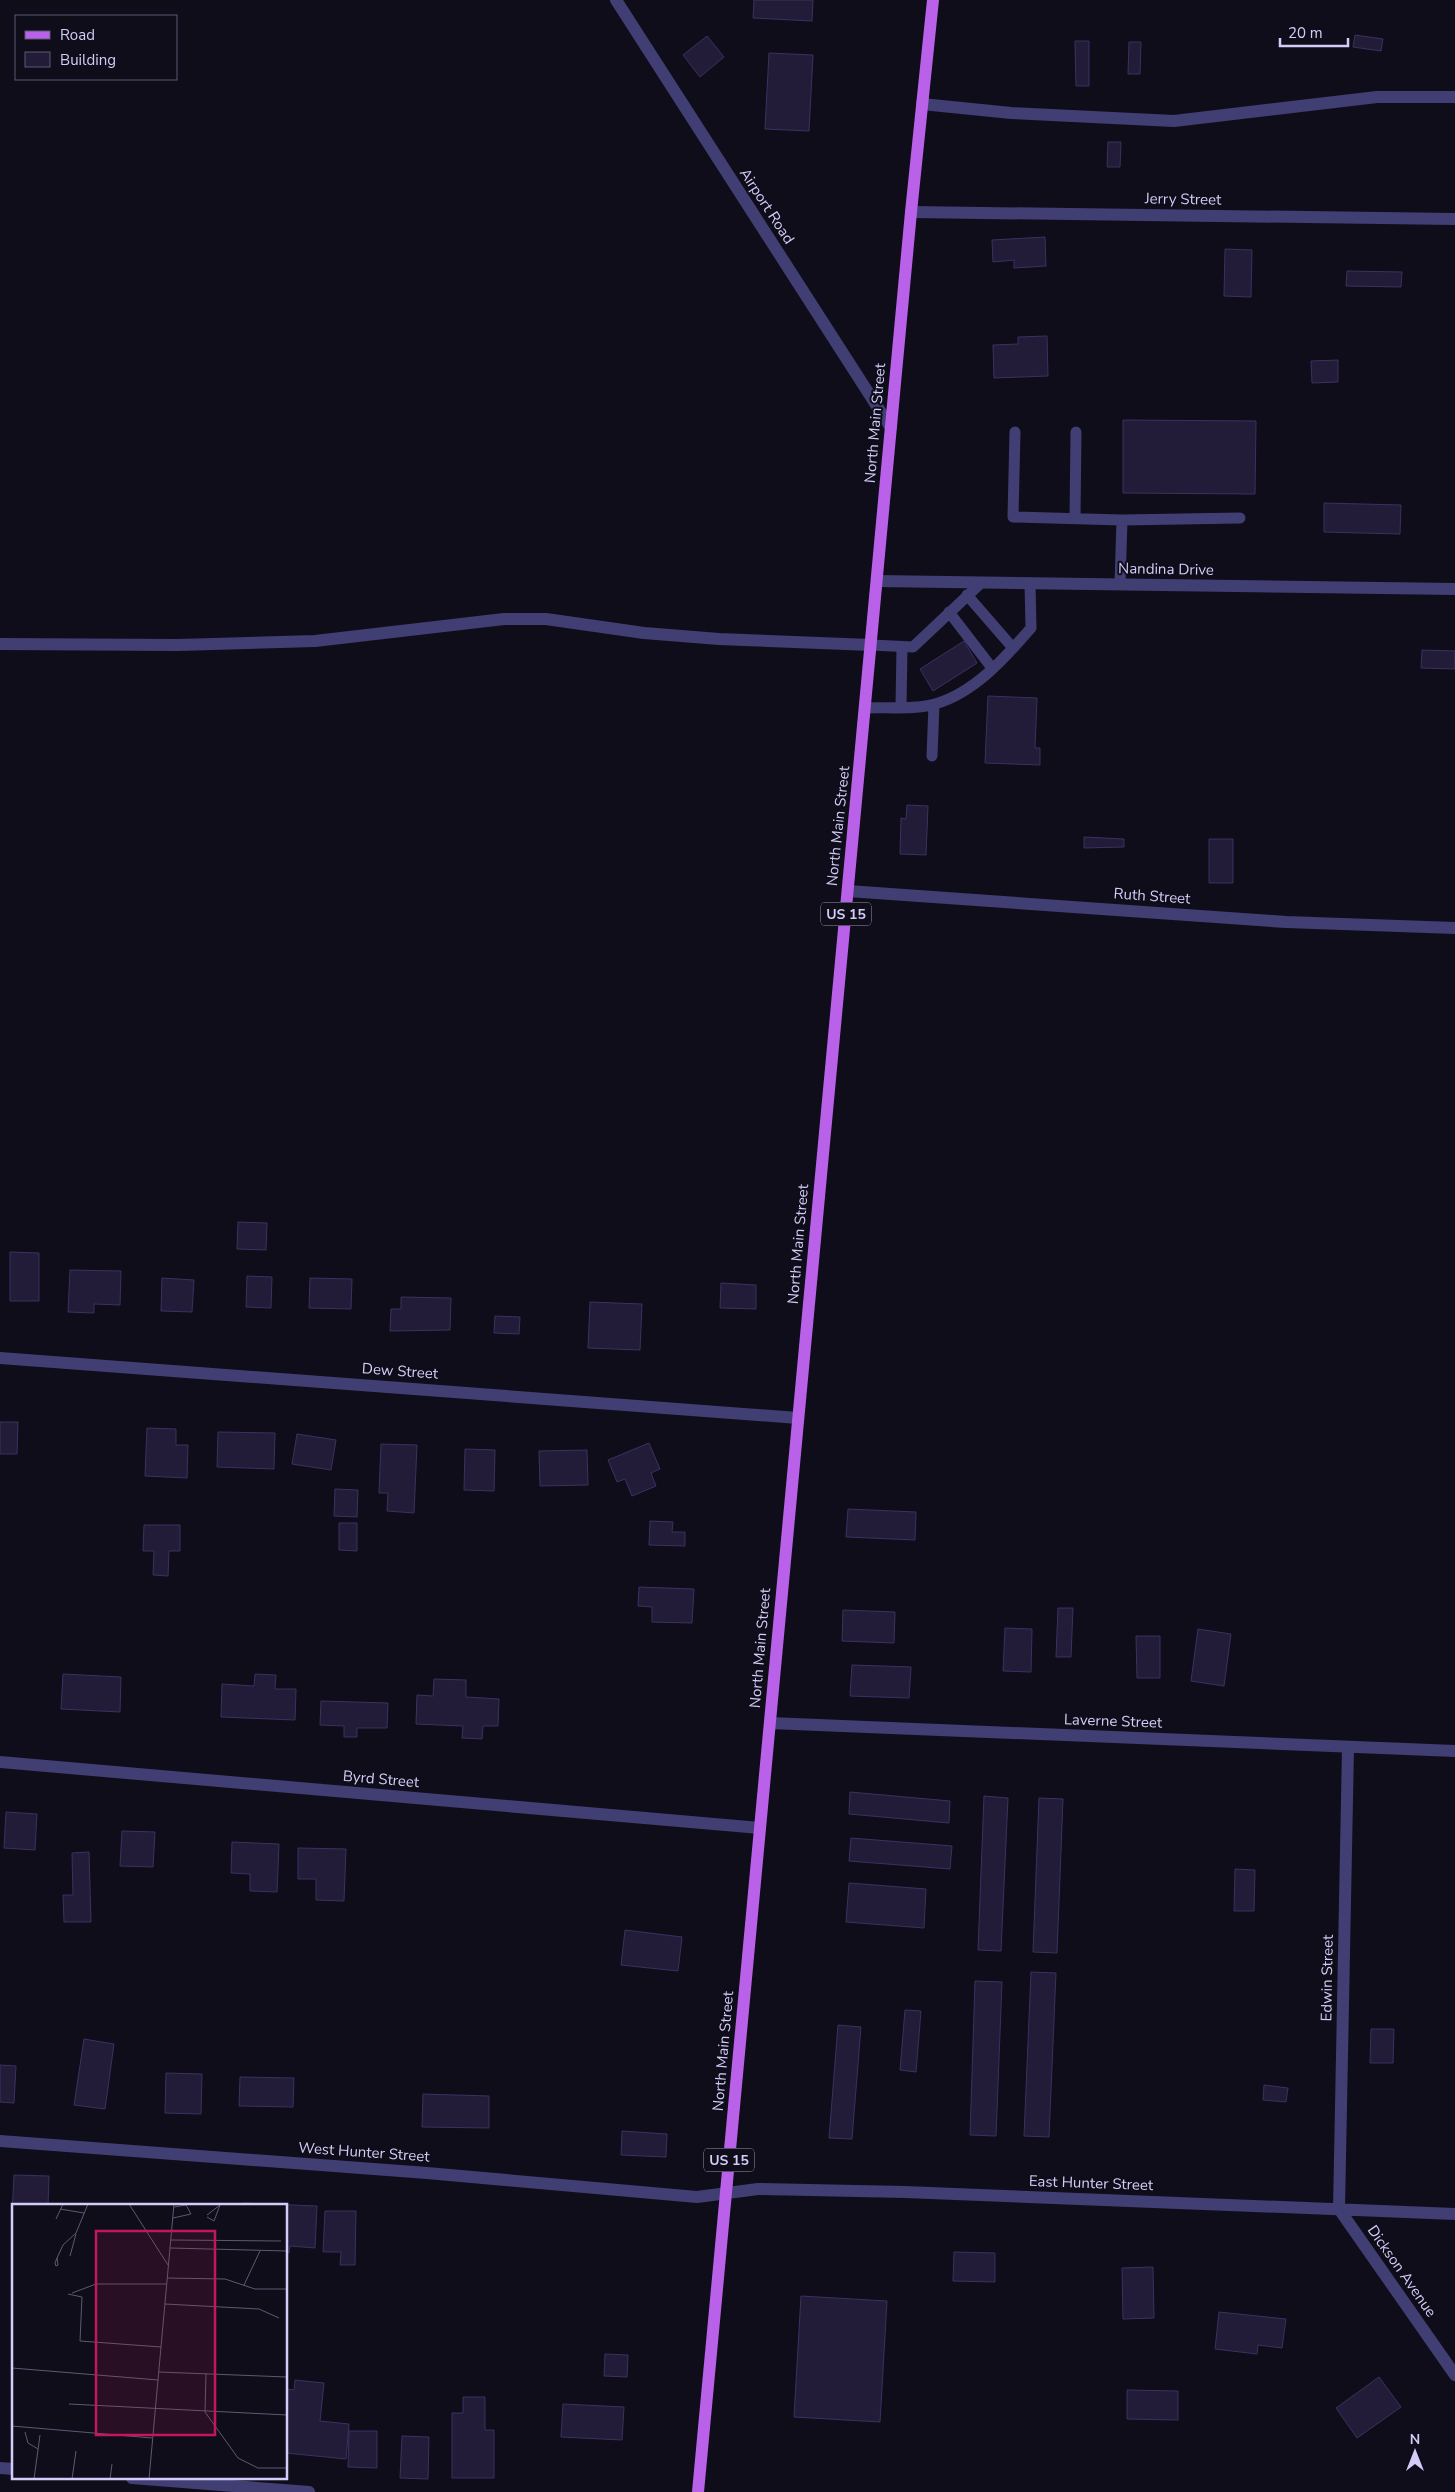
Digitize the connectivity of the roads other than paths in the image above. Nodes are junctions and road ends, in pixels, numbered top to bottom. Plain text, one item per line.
1 (616, 0) edge
2 (933, 0) edge
3 (1455, 97) edge
4 (922, 104) junction
5 (912, 212) junction
6 (1455, 219) edge
7 (891, 428) junction
8 (1015, 432) dead end
9 (1076, 432) dead end
10 (1075, 518) junction
11 (1240, 518) dead end
12 (1122, 520) junction
13 (877, 581) junction
14 (981, 583) junction
15 (1030, 583) junction
16 (1120, 584) junction
17 (1455, 589) edge
18 (968, 595) junction
19 (948, 612) junction
20 (0, 644) edge
21 (871, 646) junction
22 (902, 647) junction
23 (1013, 648) junction
24 (992, 668) junction
25 (934, 705) junction
26 (901, 706) junction
27 (865, 708) junction
28 (932, 756) dead end
29 (848, 891) junction
30 (1455, 928) edge
31 (0, 1358) edge
32 (798, 1418) junction
33 (770, 1723) junction
34 (1348, 1748) junction
35 (1455, 1751) edge
36 (0, 1762) edge
37 (760, 1828) junction
38 (0, 2141) edge
39 (726, 2193) junction
40 (1339, 2210) junction
41 (1455, 2214) edge
42 (1455, 2375) edge
43 (157, 2480) edge
44 (309, 2492) edge
45 (698, 2492) edge

1 - 7 street, Airport Road
2 - 4 main road, North Main Street / US 15
3 - 4 street
4 - 5 main road, North Main Street / US 15
5 - 6 street, Jerry Street
5 - 7 main road, North Main Street / US 15
7 - 13 main road, North Main Street / US 15
8 - 10 lane
9 - 10 lane
10 - 12 lane
11 - 12 lane
12 - 16 lane
13 - 14 street, Nandina Drive
13 - 21 main road, North Main Street / US 15
14 - 15 street, Nandina Drive
14 - 18 lane
15 - 16 street, Nandina Drive
15 - 23 lane
16 - 17 street, Nandina Drive
18 - 19 lane
18 - 23 lane
19 - 22 lane
19 - 24 lane
20 - 21 street
21 - 22 lane
21 - 27 main road, North Main Street / US 15
22 - 26 lane
23 - 24 lane
24 - 25 lane
25 - 26 lane
25 - 28 lane
26 - 27 lane
27 - 29 main road, North Main Street / US 15
29 - 30 street, Ruth Street
29 - 32 main road, North Main Street / US 15
31 - 32 street, Dew Street
32 - 33 main road, North Main Street / US 15
33 - 34 street, Laverne Street
33 - 37 main road, North Main Street / US 15
34 - 35 street, Laverne Street
34 - 40 street, Edwin Street
36 - 37 street, Byrd Street
37 - 39 main road, North Main Street / US 15
38 - 39 street, West Hunter Street
39 - 40 street, East Hunter Street
39 - 45 main road, North Main Street / US 15
40 - 41 street, East Hunter Street
40 - 42 street, Dickson Avenue
43 - 44 street

